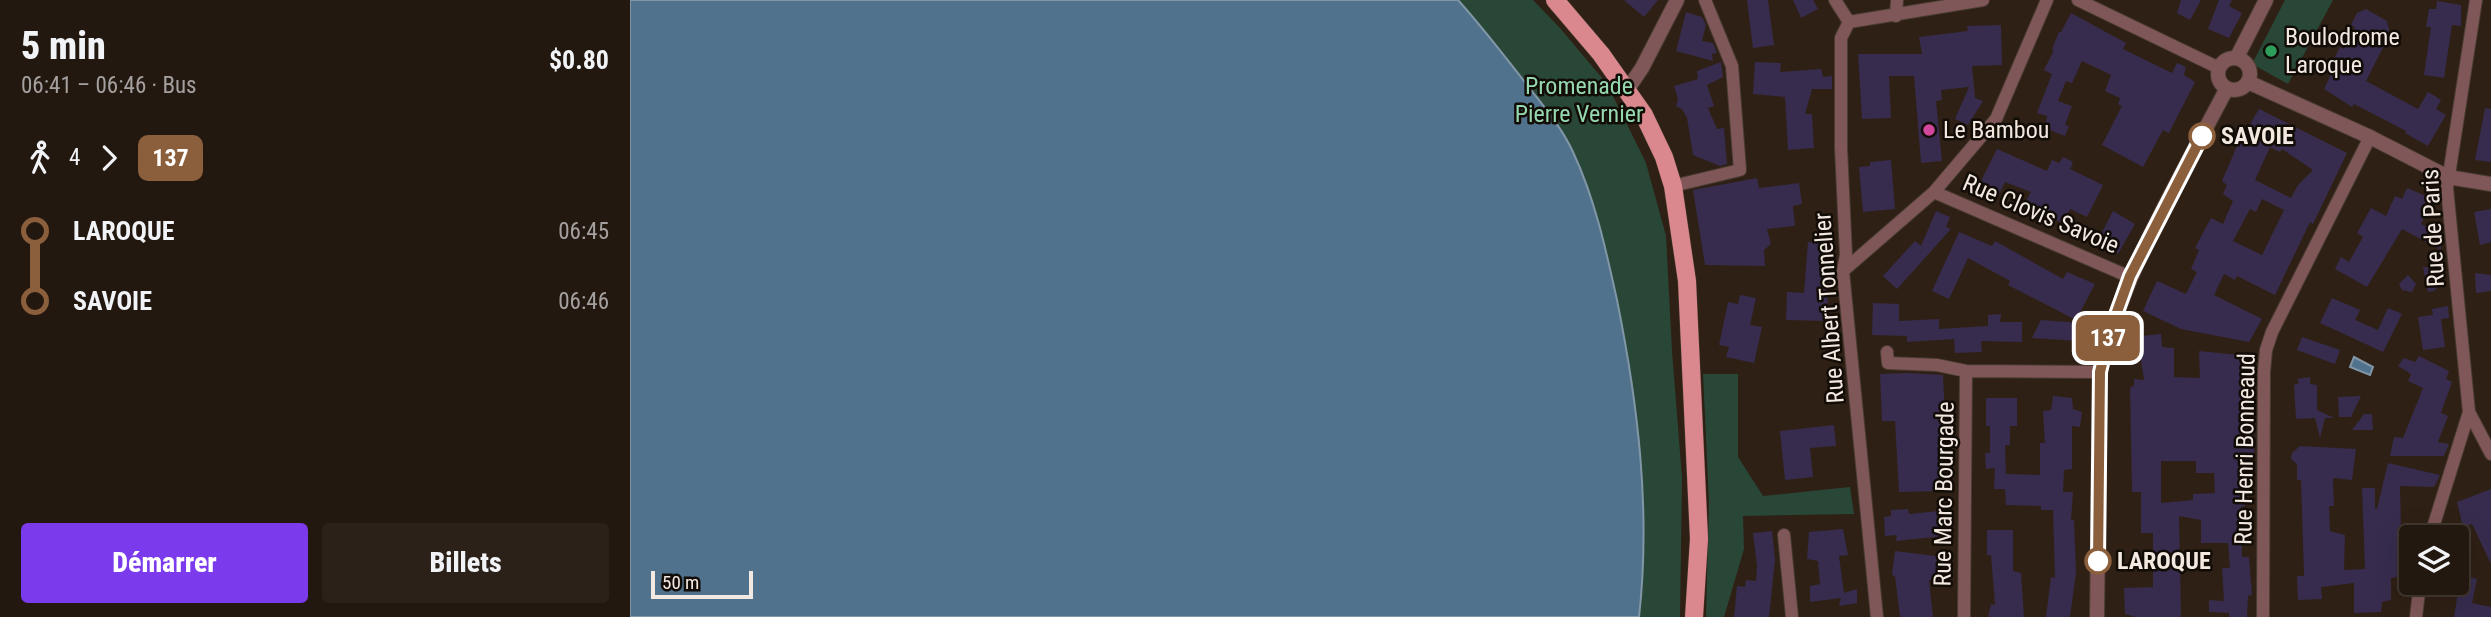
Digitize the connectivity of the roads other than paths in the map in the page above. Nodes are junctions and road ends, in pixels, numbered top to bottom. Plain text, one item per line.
1 (1555, 0) edge
2 (1677, 0) edge
3 (1705, 0) edge
4 (1835, 0) edge
5 (1897, 0) edge
6 (1983, 0) edge
7 (2047, 0) edge
8 (2078, 0) edge
9 (2266, 0) edge
10 (2476, 0) edge
11 (1896, 16) junction
12 (1849, 22) junction
13 (2237, 57) junction
14 (2219, 68) junction
15 (2248, 82) junction
16 (2227, 89) junction
17 (1627, 90) junction
18 (2370, 137) junction
19 (2448, 177) junction
20 (2491, 184) edge
21 (1673, 186) junction
22 (1934, 192) junction
23 (1843, 271) junction
24 (2130, 276) junction
25 (1887, 352) dead end
26 (1966, 371) junction
27 (2100, 372) junction
28 (2469, 412) junction
29 (2491, 454) edge
30 (2434, 525) edge
31 (1784, 535) dead end
32 (2419, 595) edge
33 (1694, 617) edge
34 (1791, 617) edge
35 (1877, 617) edge
36 (1964, 617) edge
37 (2097, 617) edge
38 (2263, 617) edge
39 (2416, 617) edge

1 - 17 main road
2 - 17 street
3 - 21 street
4 - 12 street
5 - 11 street
6 - 11 street
7 - 22 street
8 - 14 street
9 - 13 street
10 - 19 street, Rue de Paris
11 - 12 street
12 - 23 street, Rue Albert Tonnelier
13 - 14 street
13 - 15 street
14 - 16 street
15 - 16 street
15 - 18 street
16 - 24 street
17 - 21 main road
18 - 19 street
18 - 38 street, Rue Henri Bonneaud
19 - 20 street
19 - 28 street, Rue de Paris
21 - 33 main road
22 - 23 street
22 - 24 street, Rue Clovis Savoie
23 - 35 street, Rue Albert Tonnelier
24 - 27 street
25 - 26 street
26 - 27 street
26 - 36 street, Rue Marc Bourgade
27 - 37 street
28 - 29 street
28 - 30 street
31 - 34 street
32 - 39 street

